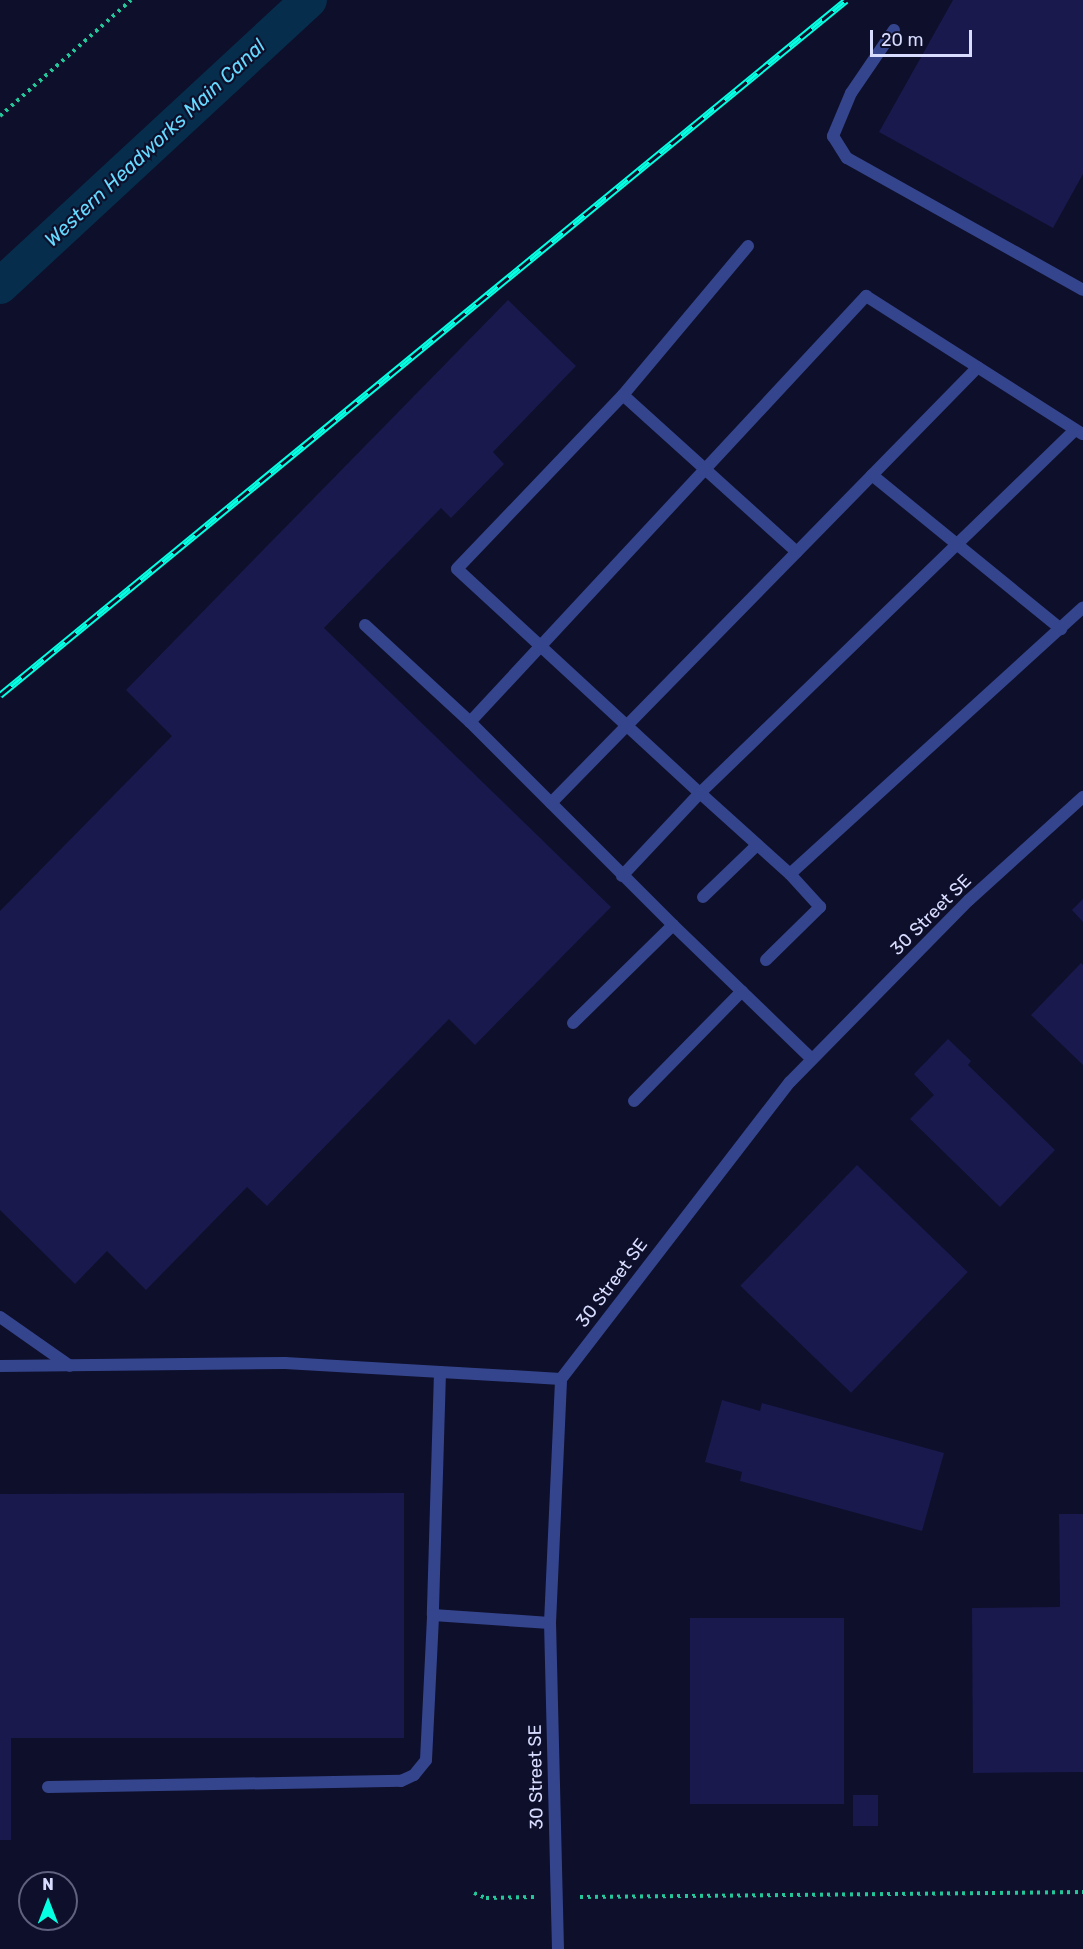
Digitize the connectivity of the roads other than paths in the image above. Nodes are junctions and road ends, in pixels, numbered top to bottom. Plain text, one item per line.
1 (894, 30) dead end
2 (748, 246) dead end
3 (1083, 291) edge
4 (978, 368) junction
5 (623, 395) junction
6 (1079, 432) edge
7 (707, 466) junction
8 (872, 476) junction
9 (958, 548) junction
10 (797, 552) junction
11 (1083, 607) edge
12 (365, 625) dead end
13 (1061, 629) junction
14 (543, 644) junction
15 (470, 722) junction
16 (628, 725) junction
17 (700, 793) junction
18 (1083, 797) edge
19 (551, 803) junction
20 (757, 845) junction
21 (790, 874) junction
22 (622, 876) junction
23 (703, 897) dead end
24 (673, 925) junction
25 (766, 960) dead end
26 (742, 991) junction
27 (573, 1023) dead end
28 (812, 1059) junction
29 (633, 1101) dead end
30 (0, 1317) edge
31 (0, 1366) edge
32 (70, 1366) junction
33 (440, 1372) junction
34 (561, 1379) junction
35 (433, 1615) junction
36 (550, 1623) junction
37 (48, 1787) dead end
38 (558, 1949) edge

1 - 3 street
2 - 5 street
4 - 6 street
4 - 7 street
4 - 8 street
5 - 7 street
5 - 14 street
6 - 9 street
7 - 10 street
7 - 14 street
8 - 9 street
8 - 10 street
9 - 13 street
9 - 17 street
10 - 16 street
11 - 13 street
12 - 15 street
13 - 21 street
14 - 15 street
14 - 16 street
15 - 19 street
16 - 17 street
16 - 19 street
17 - 20 street
17 - 22 street
18 - 28 street, 30 Street SE
19 - 22 street
20 - 21 street
20 - 23 street
21 - 25 street
22 - 24 street
24 - 26 street
24 - 27 street
26 - 28 street
26 - 29 street
28 - 34 street, 30 Street SE
30 - 32 street
31 - 32 street
32 - 33 street
33 - 34 street
33 - 35 street
34 - 36 street, 30 Street SE
35 - 36 street
35 - 37 street
36 - 38 street, 30 Street SE

